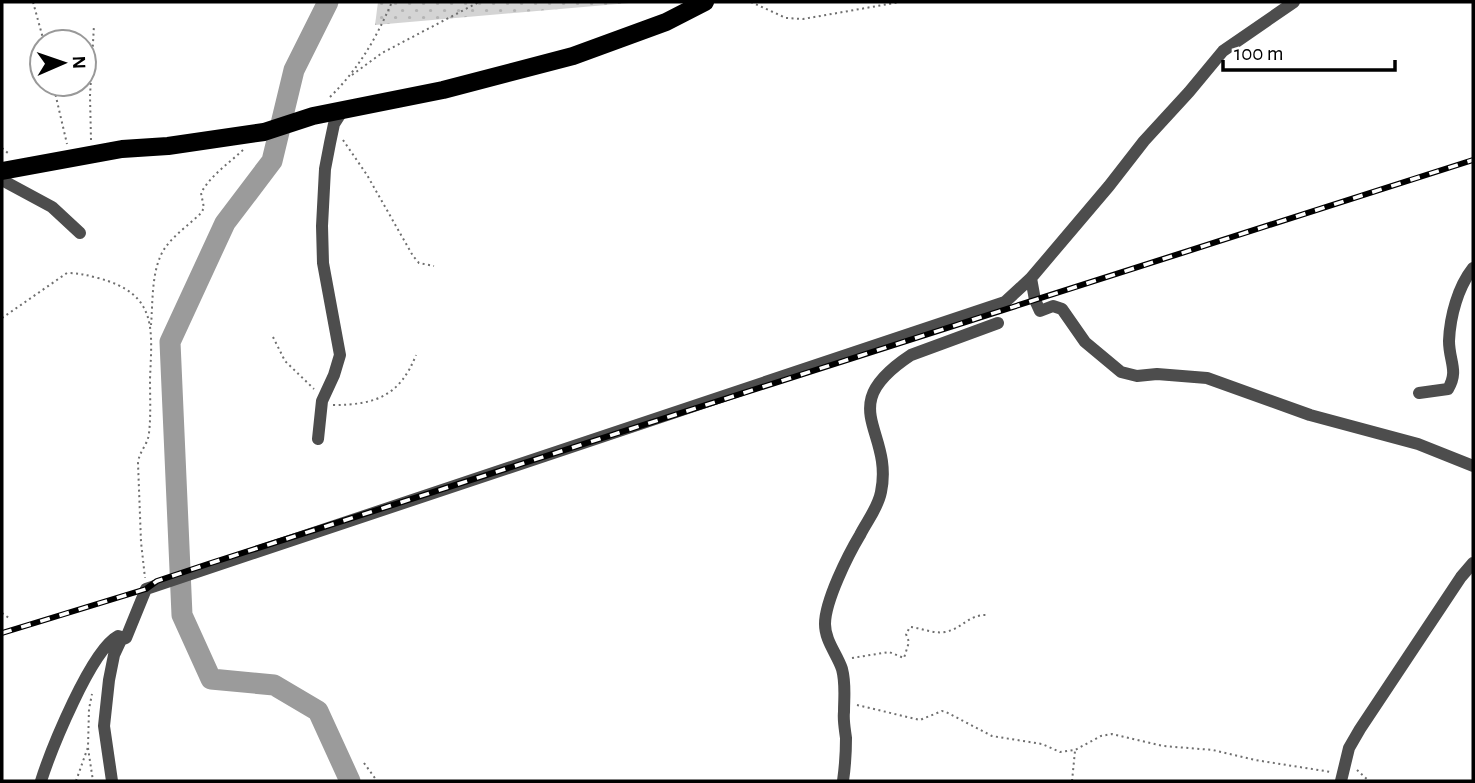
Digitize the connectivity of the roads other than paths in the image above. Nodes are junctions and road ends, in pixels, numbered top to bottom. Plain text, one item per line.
1 (705, 2) edge
2 (1294, 2) edge
3 (343, 110) junction
4 (2, 171) edge
5 (2, 180) edge
6 (80, 233) dead end
7 (1473, 268) edge
8 (1031, 278) junction
9 (998, 323) dead end
10 (1419, 393) dead end
11 (318, 439) dead end
12 (1473, 466) edge
13 (1473, 563) edge
14 (126, 638) junction
15 (1341, 778) edge
16 (41, 781) edge
17 (112, 781) edge
18 (843, 781) edge

1 - 3 highway
2 - 8 street
3 - 4 highway
3 - 11 street
5 - 6 street
7 - 10 street
8 - 12 street
8 - 14 street
9 - 18 street
13 - 15 street
14 - 16 street
14 - 17 street

